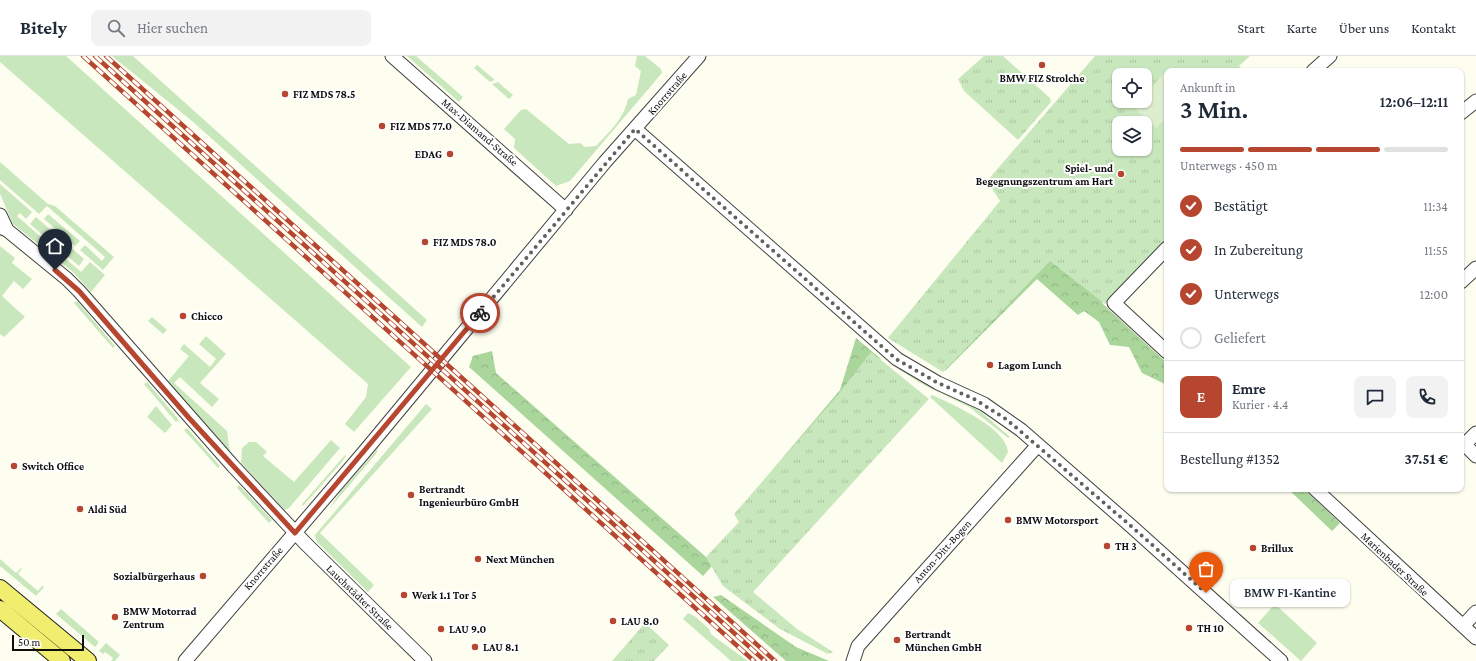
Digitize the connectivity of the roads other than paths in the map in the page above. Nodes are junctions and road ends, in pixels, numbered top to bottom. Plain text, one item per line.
1 (392, 56) edge
2 (699, 56) edge
3 (1330, 56) edge
4 (1316, 68) edge
5 (1476, 101) edge
6 (1464, 111) edge
7 (635, 129) junction
8 (566, 210) junction
9 (0, 215) edge
10 (4, 229) edge
11 (1164, 251) edge
12 (1476, 268) edge
13 (1464, 279) edge
14 (1164, 349) edge
15 (1476, 433) edge
16 (1464, 442) edge
17 (1038, 444) junction
18 (1464, 444) edge
19 (1476, 456) edge
20 (1318, 492) edge
21 (295, 533) junction
22 (0, 588) edge
23 (0, 609) edge
24 (1476, 612) edge
25 (1463, 626) junction
26 (1476, 638) edge
27 (62, 661) edge
28 (88, 661) edge
29 (185, 661) edge
30 (425, 661) edge
31 (853, 661) edge
32 (1281, 661) edge

1 - 8 street, Max-Diamand-Straße
2 - 7 street, Knorrstraße
3 - 4 street
5 - 6 street
7 - 8 street, Knorrstraße
7 - 17 street
8 - 21 street, Knorrstraße
9 - 10 street
10 - 21 street, Lauchstädter Straße
11 - 14 street
12 - 13 street
15 - 16 street
17 - 31 street, Anton-Ditt-Bogen
17 - 32 street
18 - 19 street
20 - 25 street, Marienbader Straße
21 - 29 street, Knorrstraße
21 - 30 street, Lauchstädter Straße
22 - 28 main road
23 - 27 main road
24 - 25 street
25 - 26 street, Marienbader Straße

